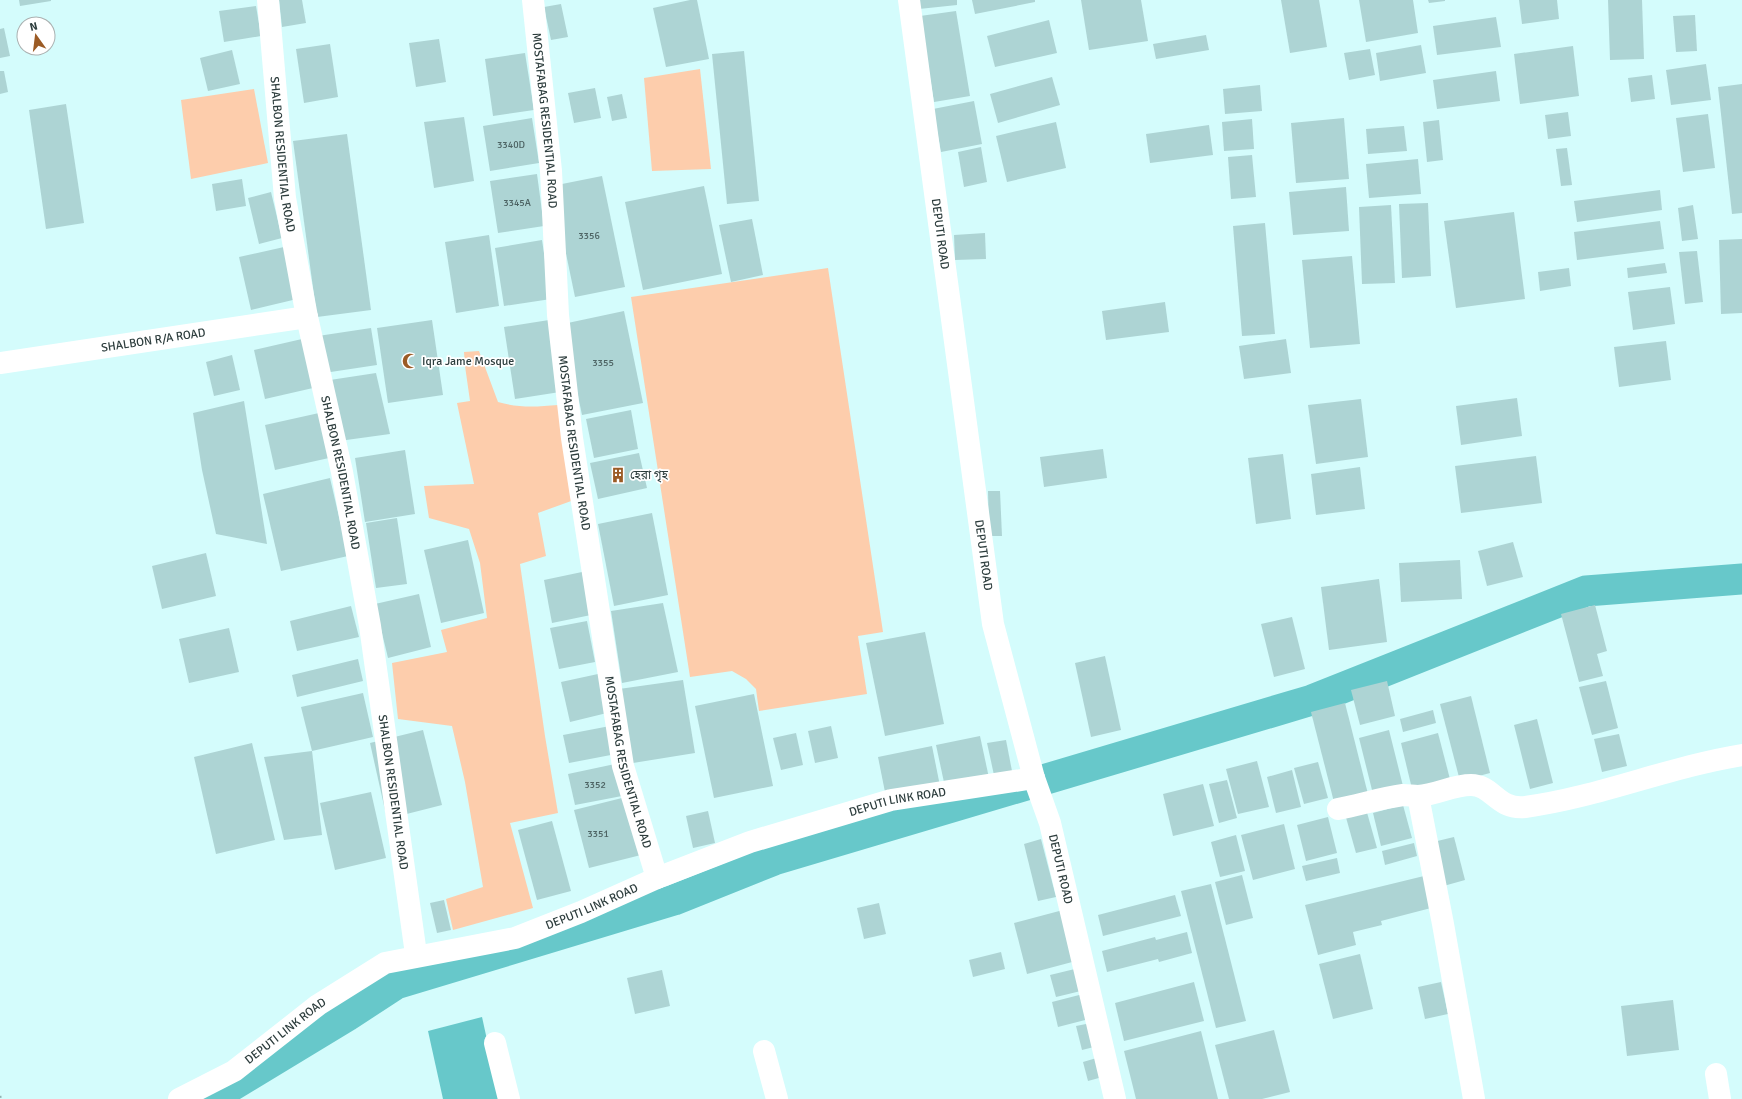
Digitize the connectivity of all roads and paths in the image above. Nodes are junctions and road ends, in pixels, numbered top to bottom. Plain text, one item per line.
1 (268, 0) edge
2 (533, 0) edge
3 (909, 0) edge
4 (307, 317) junction
5 (0, 363) edge
6 (1742, 755) edge
7 (1034, 778) junction
8 (1418, 796) junction
9 (1338, 809) dead end
10 (657, 878) junction
11 (415, 946) dead end
12 (495, 1043) dead end
13 (764, 1051) dead end
14 (1716, 1074) dead end
15 (179, 1099) edge
16 (508, 1099) edge
17 (777, 1099) edge
18 (1115, 1099) edge
19 (1474, 1099) edge
20 (1720, 1099) edge

1 - 4 street, SHALBON RESIDENTIAL ROAD
2 - 10 street, MOSTAFABAG RESIDENTIAL ROAD
3 - 7 street, DEPUTI ROAD
4 - 5 street, SHALBON R/A ROAD
4 - 11 street, SHALBON RESIDENTIAL ROAD
6 - 8 street
7 - 10 street, DEPUTI LINK ROAD
7 - 18 street, DEPUTI ROAD
8 - 9 street
8 - 19 street
10 - 15 street, DEPUTI LINK ROAD
12 - 16 street
13 - 17 street
14 - 20 street

